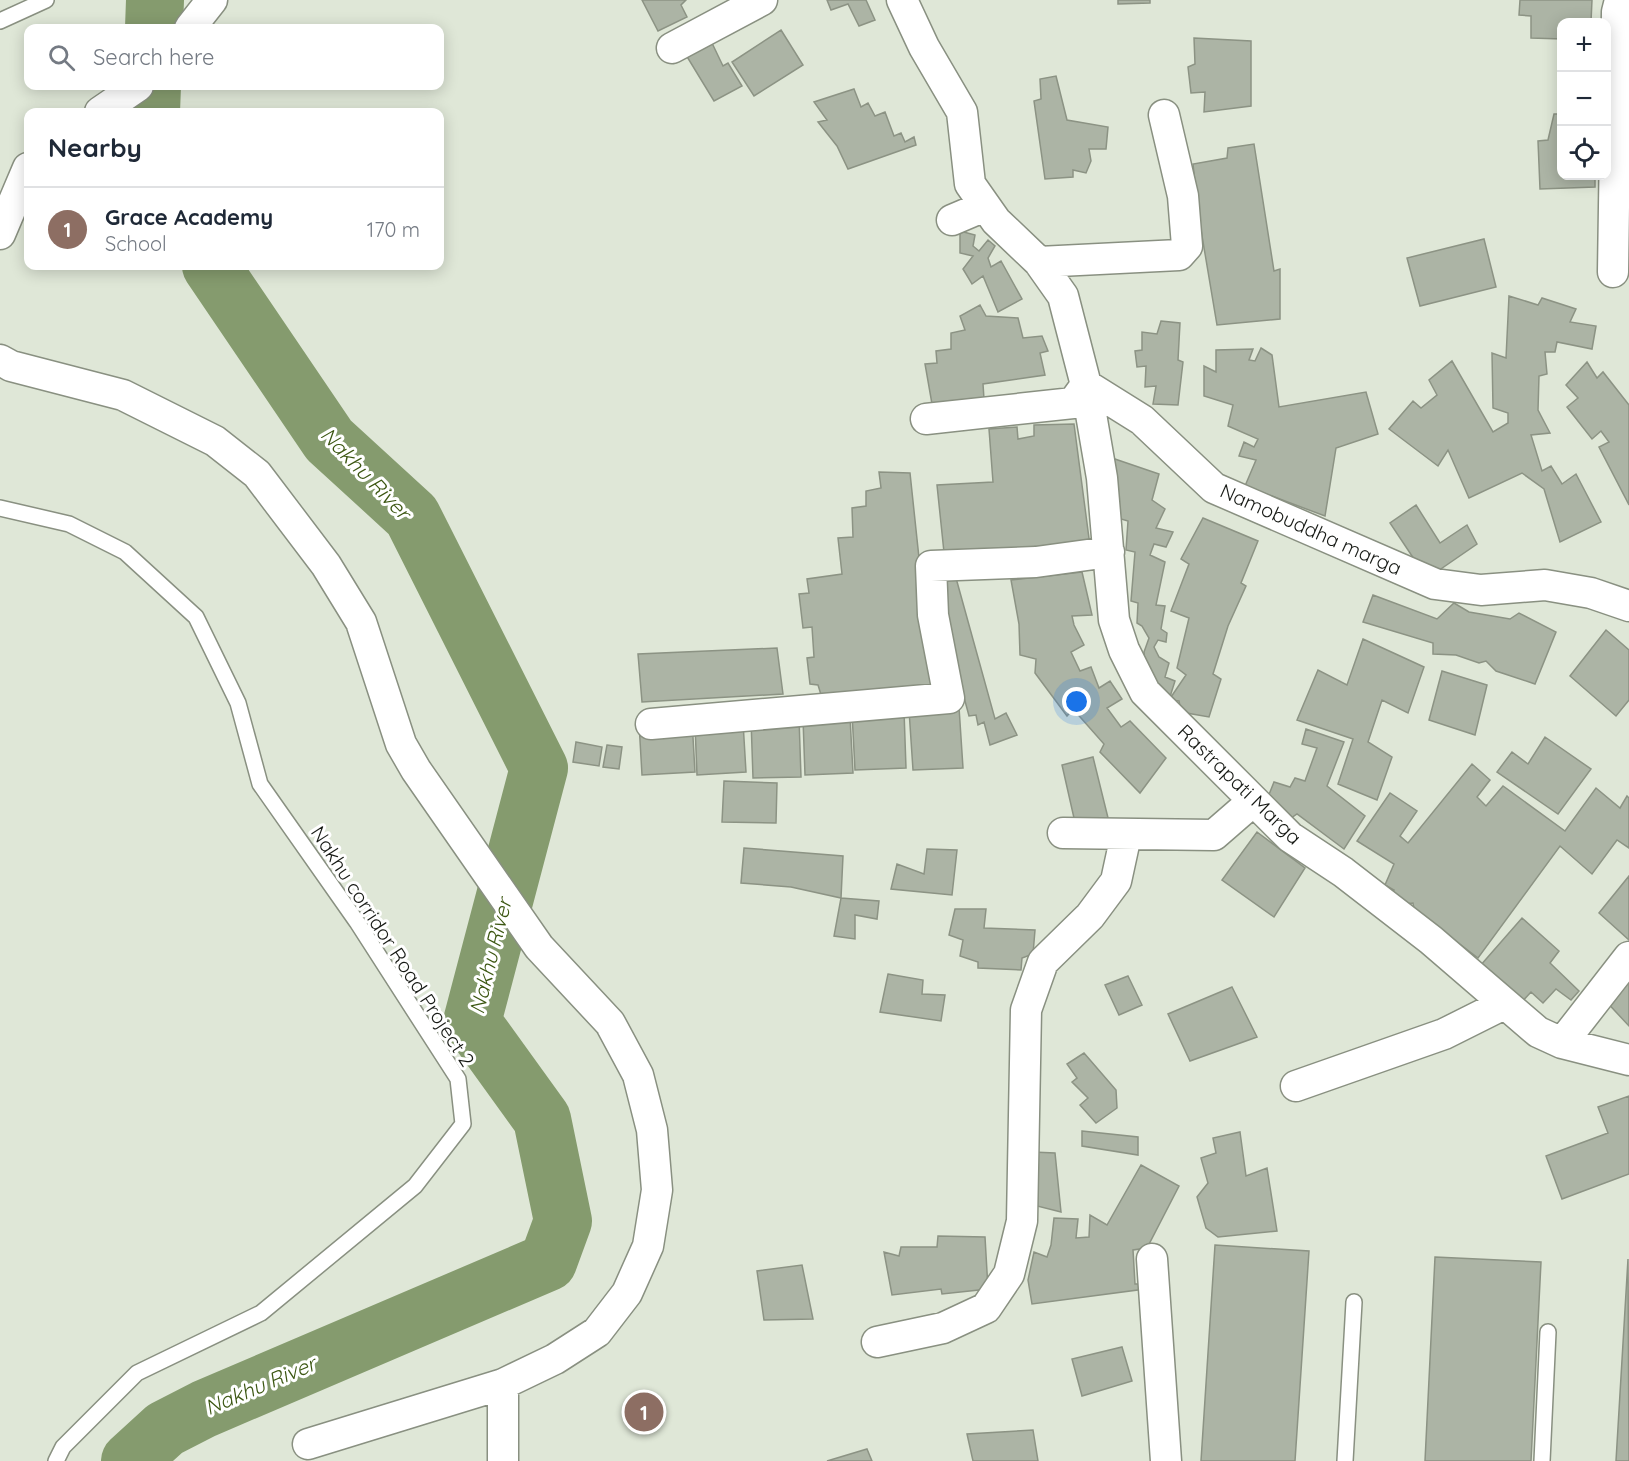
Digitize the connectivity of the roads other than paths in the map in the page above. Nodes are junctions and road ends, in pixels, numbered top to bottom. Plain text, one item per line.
1 (46, 0) edge
2 (212, 0) edge
3 (762, 0) edge
4 (902, 0) edge
5 (1620, 0) edge
6 (0, 21) edge
7 (193, 24) edge
8 (672, 48) dead end
9 (132, 90) edge
10 (106, 108) edge
11 (1164, 115) dead end
12 (24, 177) edge
13 (985, 206) junction
14 (952, 220) dead end
15 (0, 234) edge
16 (1040, 262) junction
17 (1613, 272) dead end
18 (0, 360) edge
19 (1086, 385) junction
20 (926, 418) dead end
21 (0, 508) edge
22 (1109, 552) junction
23 (1629, 606) edge
24 (651, 724) dead end
25 (1252, 802) junction
26 (1063, 833) dead end
27 (1126, 835) junction
28 (1629, 957) edge
29 (1504, 1004) junction
30 (1562, 1042) junction
31 (1629, 1060) edge
32 (1296, 1086) dead end
33 (1152, 1259) dead end
34 (1354, 1302) dead end
35 (1548, 1332) dead end
36 (878, 1342) dead end
37 (503, 1383) junction
38 (308, 1444) dead end
39 (56, 1461) edge
40 (503, 1461) edge
41 (1166, 1461) edge
42 (1345, 1461) edge
43 (1542, 1461) edge

1 - 6 lane
2 - 7 street
3 - 8 street
4 - 13 street, Rastrapati Marga
5 - 17 street
9 - 10 street
11 - 16 street
12 - 15 street
13 - 14 street
13 - 16 street, Rastrapati Marga
16 - 19 street, Rastrapati Marga
18 - 37 street
19 - 20 street
19 - 22 street, Rastrapati Marga
19 - 23 street, Namobuddha marga
21 - 39 lane, Nakhu corridor Road Project 2
22 - 24 street
22 - 25 street, Rastrapati Marga
25 - 27 street
25 - 29 street, Rastrapati Marga
26 - 27 street
27 - 36 street
28 - 30 street
29 - 30 street, Rastrapati Marga
29 - 32 street
30 - 31 street, Rastrapati Marga
33 - 41 street
34 - 42 lane
35 - 43 lane
37 - 38 street
37 - 40 street

